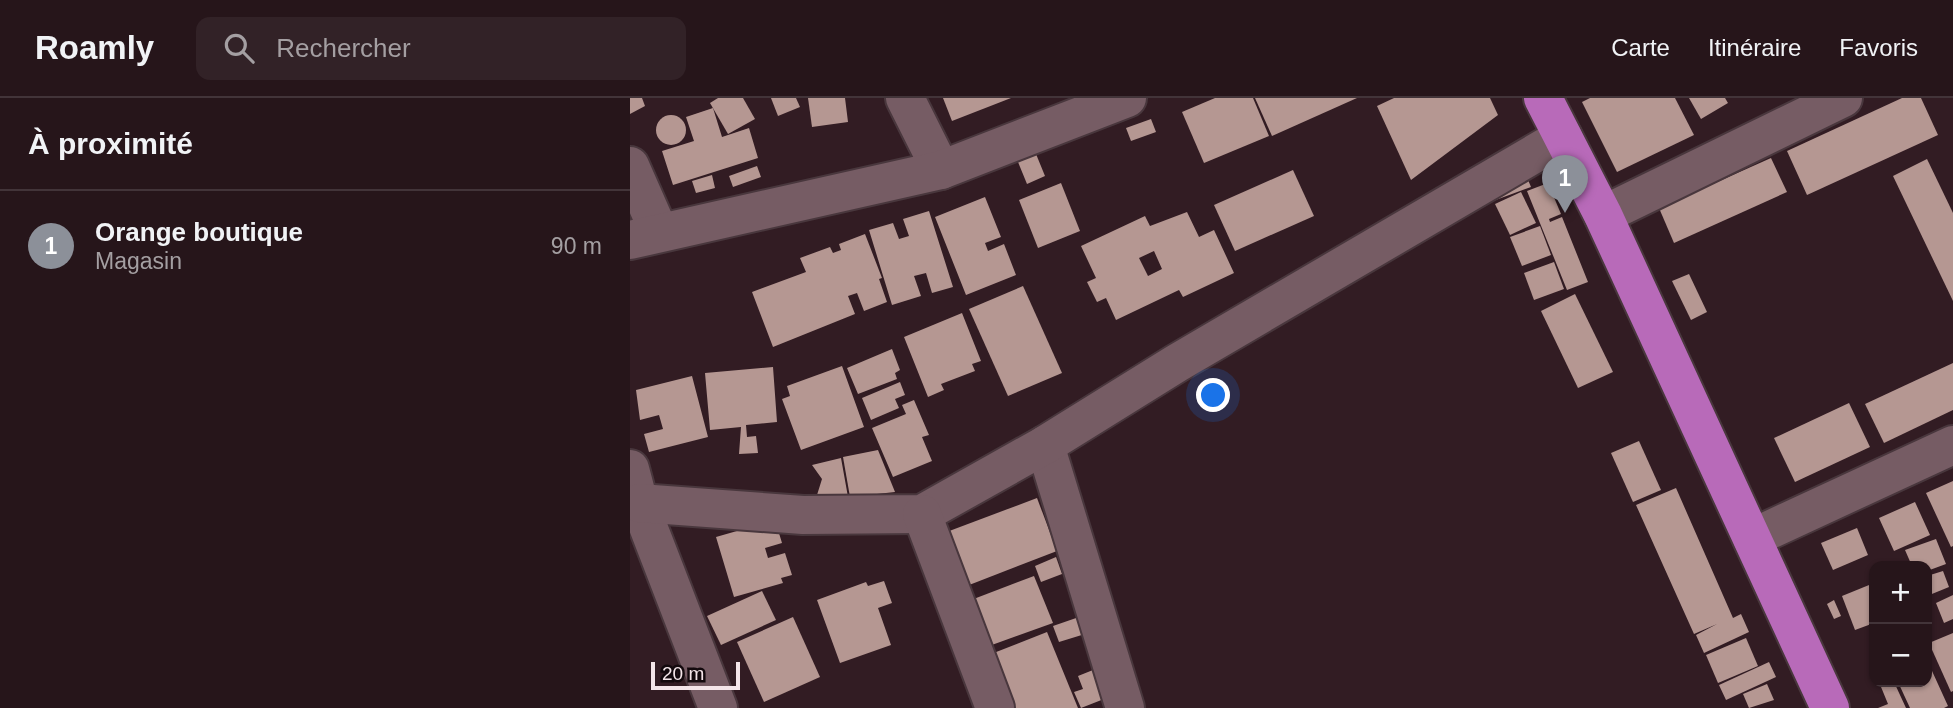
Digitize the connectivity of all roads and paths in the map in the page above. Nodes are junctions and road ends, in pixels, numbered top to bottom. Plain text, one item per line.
1 (905, 98) edge
2 (1127, 98) edge
3 (1543, 98) edge
4 (1843, 98) edge
5 (1563, 137) junction
6 (630, 166) edge
7 (941, 170) junction
8 (1603, 215) junction
9 (644, 236) edge
10 (1045, 445) junction
11 (1953, 445) edge
12 (635, 486) edge
13 (922, 514) junction
14 (1752, 538) junction
15 (718, 708) edge
16 (995, 708) edge
17 (1125, 708) edge
18 (1830, 708) edge

1 - 7 street
2 - 7 street
3 - 5 highway
4 - 8 street
5 - 8 highway
5 - 10 street
6 - 9 street
7 - 9 street
8 - 14 highway
10 - 13 street
10 - 17 street
11 - 14 street
12 - 13 street
12 - 15 street
13 - 16 street
14 - 18 highway

